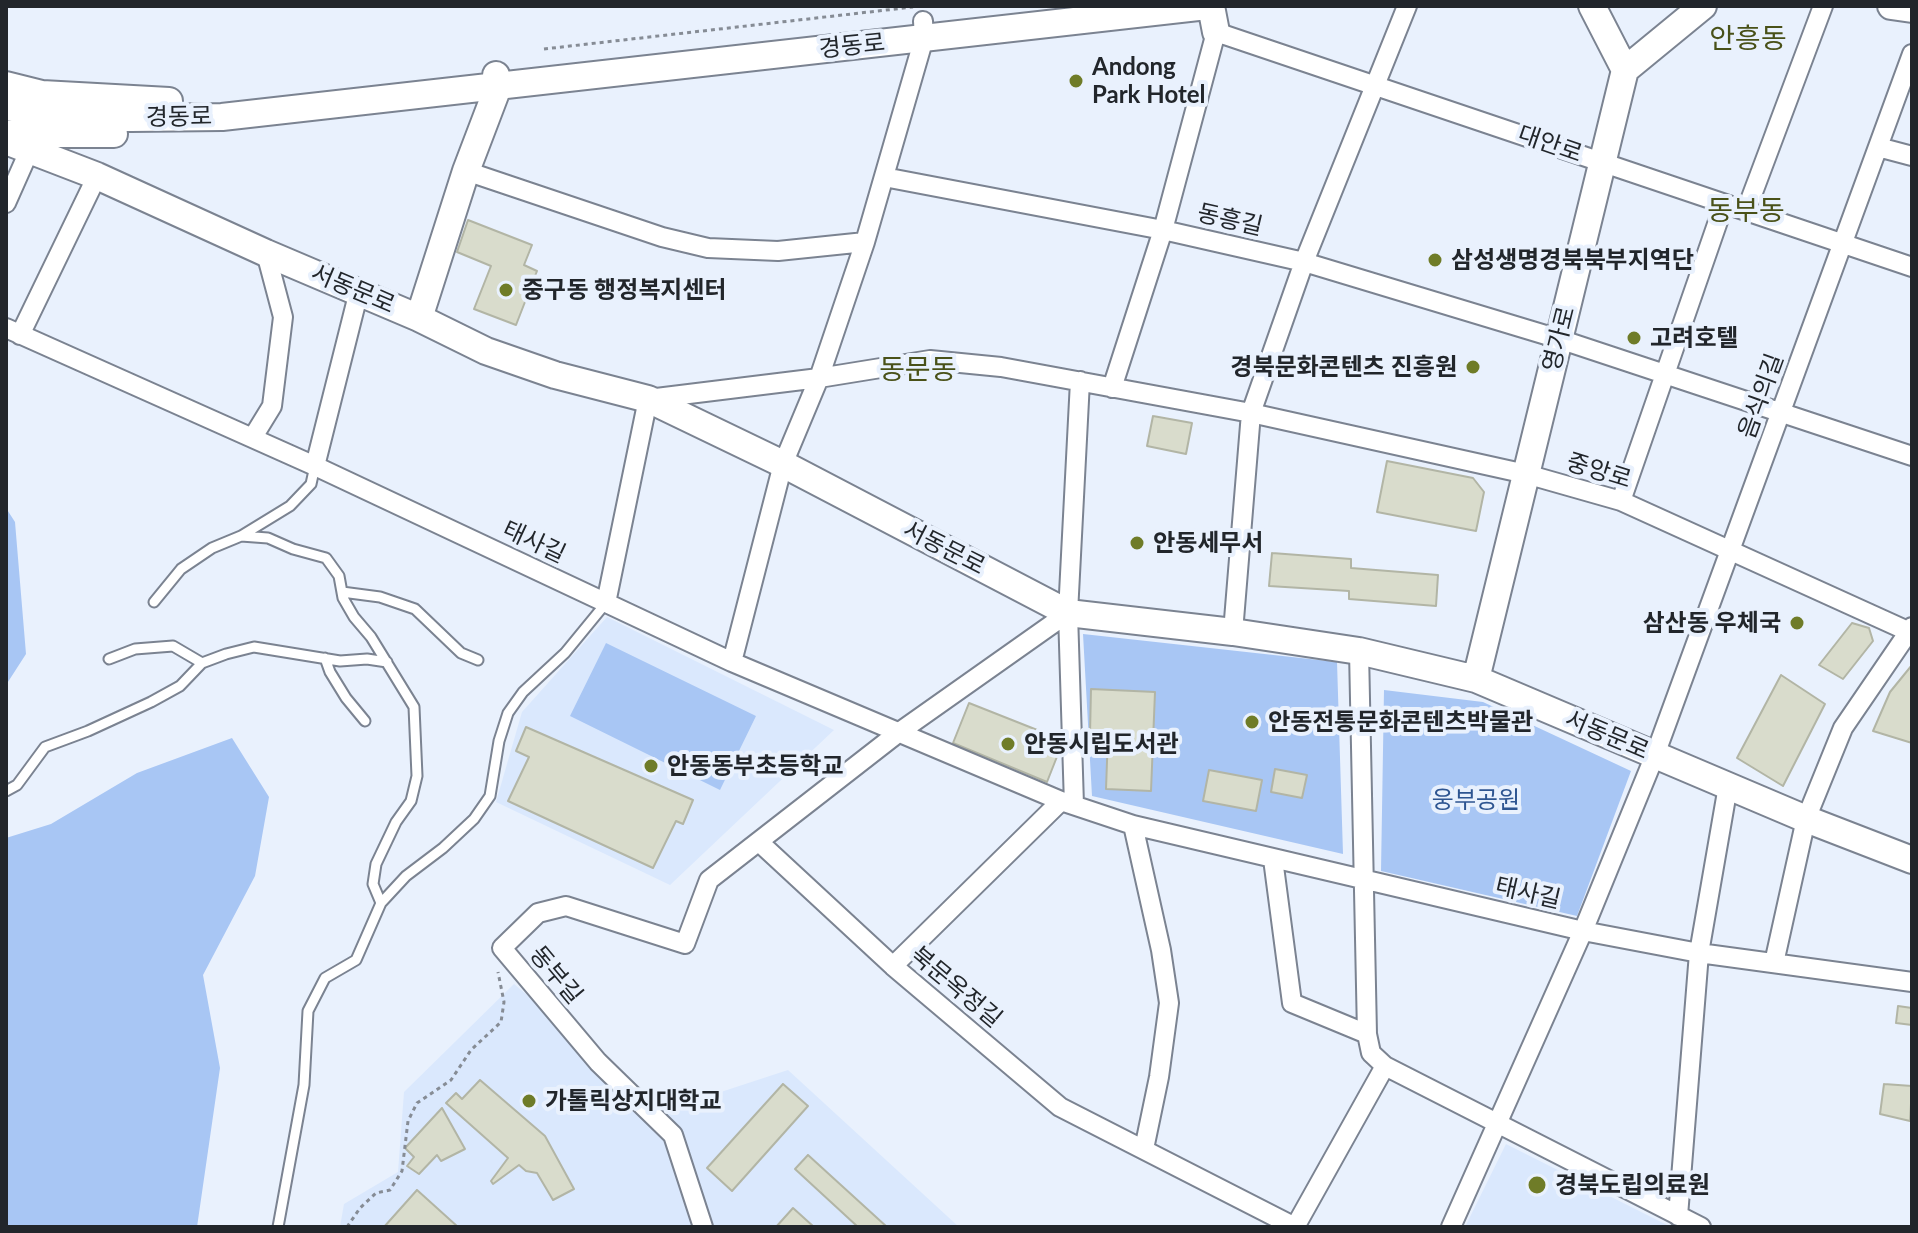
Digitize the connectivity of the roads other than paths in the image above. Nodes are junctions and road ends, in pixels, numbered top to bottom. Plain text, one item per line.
1 (1052, 6) edge
2 (1209, 6) edge
3 (1407, 6) edge
4 (1592, 6) edge
5 (1703, 6) edge
6 (1823, 6) edge
7 (1891, 6) edge
8 (1912, 9) edge
9 (922, 22) edge
10 (1216, 32) junction
11 (1912, 54) edge
12 (1625, 70) junction
13 (497, 79) junction
14 (6, 85) edge
15 (1375, 85) junction
16 (6, 107) edge
17 (221, 109) junction
18 (6, 134) edge
19 (18, 145) edge
20 (1878, 147) junction
21 (1912, 156) edge
22 (1602, 162) junction
23 (466, 171) junction
24 (97, 176) junction
25 (884, 177) junction
26 (6, 203) edge
27 (1724, 204) junction
28 (1746, 211) junction
29 (1163, 230) junction
30 (865, 242) junction
31 (1842, 244) junction
32 (266, 253) junction
33 (1304, 262) junction
34 (1912, 267) edge
35 (359, 291) junction
36 (419, 318) junction
37 (13, 332) edge
38 (1559, 339) junction
39 (1665, 375) junction
40 (819, 378) junction
41 (1080, 381) junction
42 (1112, 388) junction
43 (648, 399) junction
44 (1251, 413) junction
45 (1780, 413) junction
46 (253, 437) junction
47 (1912, 456) edge
48 (783, 464) junction
49 (315, 466) junction
50 (1526, 474) junction
51 (1621, 501) junction
52 (241, 536) junction
53 (1730, 550) junction
54 (342, 592) junction
55 (154, 602) dead end
56 (606, 603) junction
57 (1068, 613) junction
58 (1911, 631) edge
59 (1233, 632) junction
60 (1359, 651) junction
61 (325, 658) junction
62 (109, 659) dead end
63 (478, 660) dead end
64 (387, 662) junction
65 (732, 662) junction
66 (202, 663) junction
67 (1476, 679) junction
68 (365, 721) dead end
69 (898, 733) junction
70 (1655, 755) junction
71 (1728, 786) junction
72 (6, 791) edge
73 (1067, 803) junction
74 (1806, 819) junction
75 (1133, 825) junction
76 (759, 842) junction
77 (1273, 859) junction
78 (1912, 860) edge
79 (1364, 881) junction
80 (381, 903) junction
81 (1583, 931) junction
82 (1699, 953) junction
83 (1774, 963) junction
84 (893, 966) junction
85 (1912, 982) edge
86 (1367, 1034) junction
87 (1385, 1066) junction
88 (1497, 1123) junction
89 (1144, 1149) junction
90 (1678, 1216) junction
91 (278, 1227) edge
92 (703, 1227) edge
93 (1295, 1227) edge
94 (1451, 1227) edge
95 (1701, 1227) edge

1 - 9 street, 경동로
2 - 9 street, 경동로
2 - 10 street
3 - 15 street
4 - 12 street
5 - 12 street
6 - 28 street
7 - 8 street
9 - 13 street, 경동로
9 - 25 street
10 - 15 street, 대안로
10 - 29 street
11 - 20 street, 음식의길
12 - 22 street, 영가로
13 - 17 street, 경동로
13 - 23 street
14 - 17 street
15 - 22 street, 대안로
15 - 33 street
16 - 17 street, 경동로
17 - 18 street
19 - 24 street, 서동문로
19 - 26 street
20 - 21 street
20 - 31 street, 음식의길
22 - 27 street, 대안로
22 - 38 street, 영가로
23 - 30 street
23 - 36 street
24 - 32 street, 서동문로
24 - 37 street, 태사길
25 - 29 street, 동흥길
25 - 30 street
27 - 28 street, 대안로
27 - 39 street
28 - 31 street, 대안로
29 - 33 street, 동흥길
29 - 42 street
30 - 40 street
31 - 34 street, 대안로
31 - 45 street, 음식의길
32 - 35 street, 서동문로
32 - 46 street
33 - 38 street, 동흥길
33 - 44 street
35 - 36 street, 서동문로
35 - 49 street
36 - 43 street, 서동문로
37 - 46 street, 태사길
38 - 39 street, 동흥길
38 - 50 street, 영가로
39 - 45 street, 동흥길
39 - 51 street
40 - 41 street, 중앙로
40 - 43 street, 중앙로
40 - 48 street
41 - 42 street, 중앙로
41 - 57 street
42 - 44 street, 중앙로
43 - 48 street, 서동문로
43 - 56 street
44 - 50 street, 중앙로
44 - 59 street
45 - 47 street, 동흥길
45 - 53 street, 음식의길
46 - 49 street, 태사길
48 - 57 street, 서동문로
48 - 65 street
49 - 52 lane
49 - 56 street, 태사길
50 - 51 street, 중앙로
50 - 67 street, 영가로
51 - 53 street, 중앙로
52 - 54 lane
52 - 55 lane
53 - 58 street, 중앙로
53 - 70 street, 음식의길
54 - 63 lane
54 - 64 lane
56 - 65 street, 태사길
56 - 80 lane
57 - 59 street, 서동문로
57 - 69 street
57 - 73 street
58 - 74 street
59 - 60 street, 서동문로
60 - 67 street, 서동문로
60 - 79 street
61 - 64 lane
61 - 66 lane
61 - 68 lane
62 - 66 lane
64 - 80 lane
65 - 69 street, 태사길
66 - 72 lane
67 - 70 street, 서동문로
69 - 73 street, 태사길
69 - 76 street
70 - 71 street, 서동문로
70 - 81 street, 음식의길
71 - 74 street, 서동문로
71 - 82 street
73 - 75 street, 태사길
73 - 84 street
74 - 78 street, 서동문로
74 - 83 street
75 - 77 street, 태사길
75 - 89 street
76 - 84 street, 북문옥정길
76 - 92 street, 동부길
77 - 79 street, 태사길
77 - 86 street
79 - 81 street, 태사길
79 - 86 street
80 - 91 lane
81 - 82 street, 태사길
81 - 88 street, 음식의길
82 - 83 street, 태사길
82 - 90 street
83 - 85 street, 태사길
84 - 89 street, 북문옥정길
86 - 87 street
87 - 88 street
87 - 93 street
88 - 90 street
88 - 94 street, 음식의길
89 - 93 street, 북문옥정길
90 - 95 street

